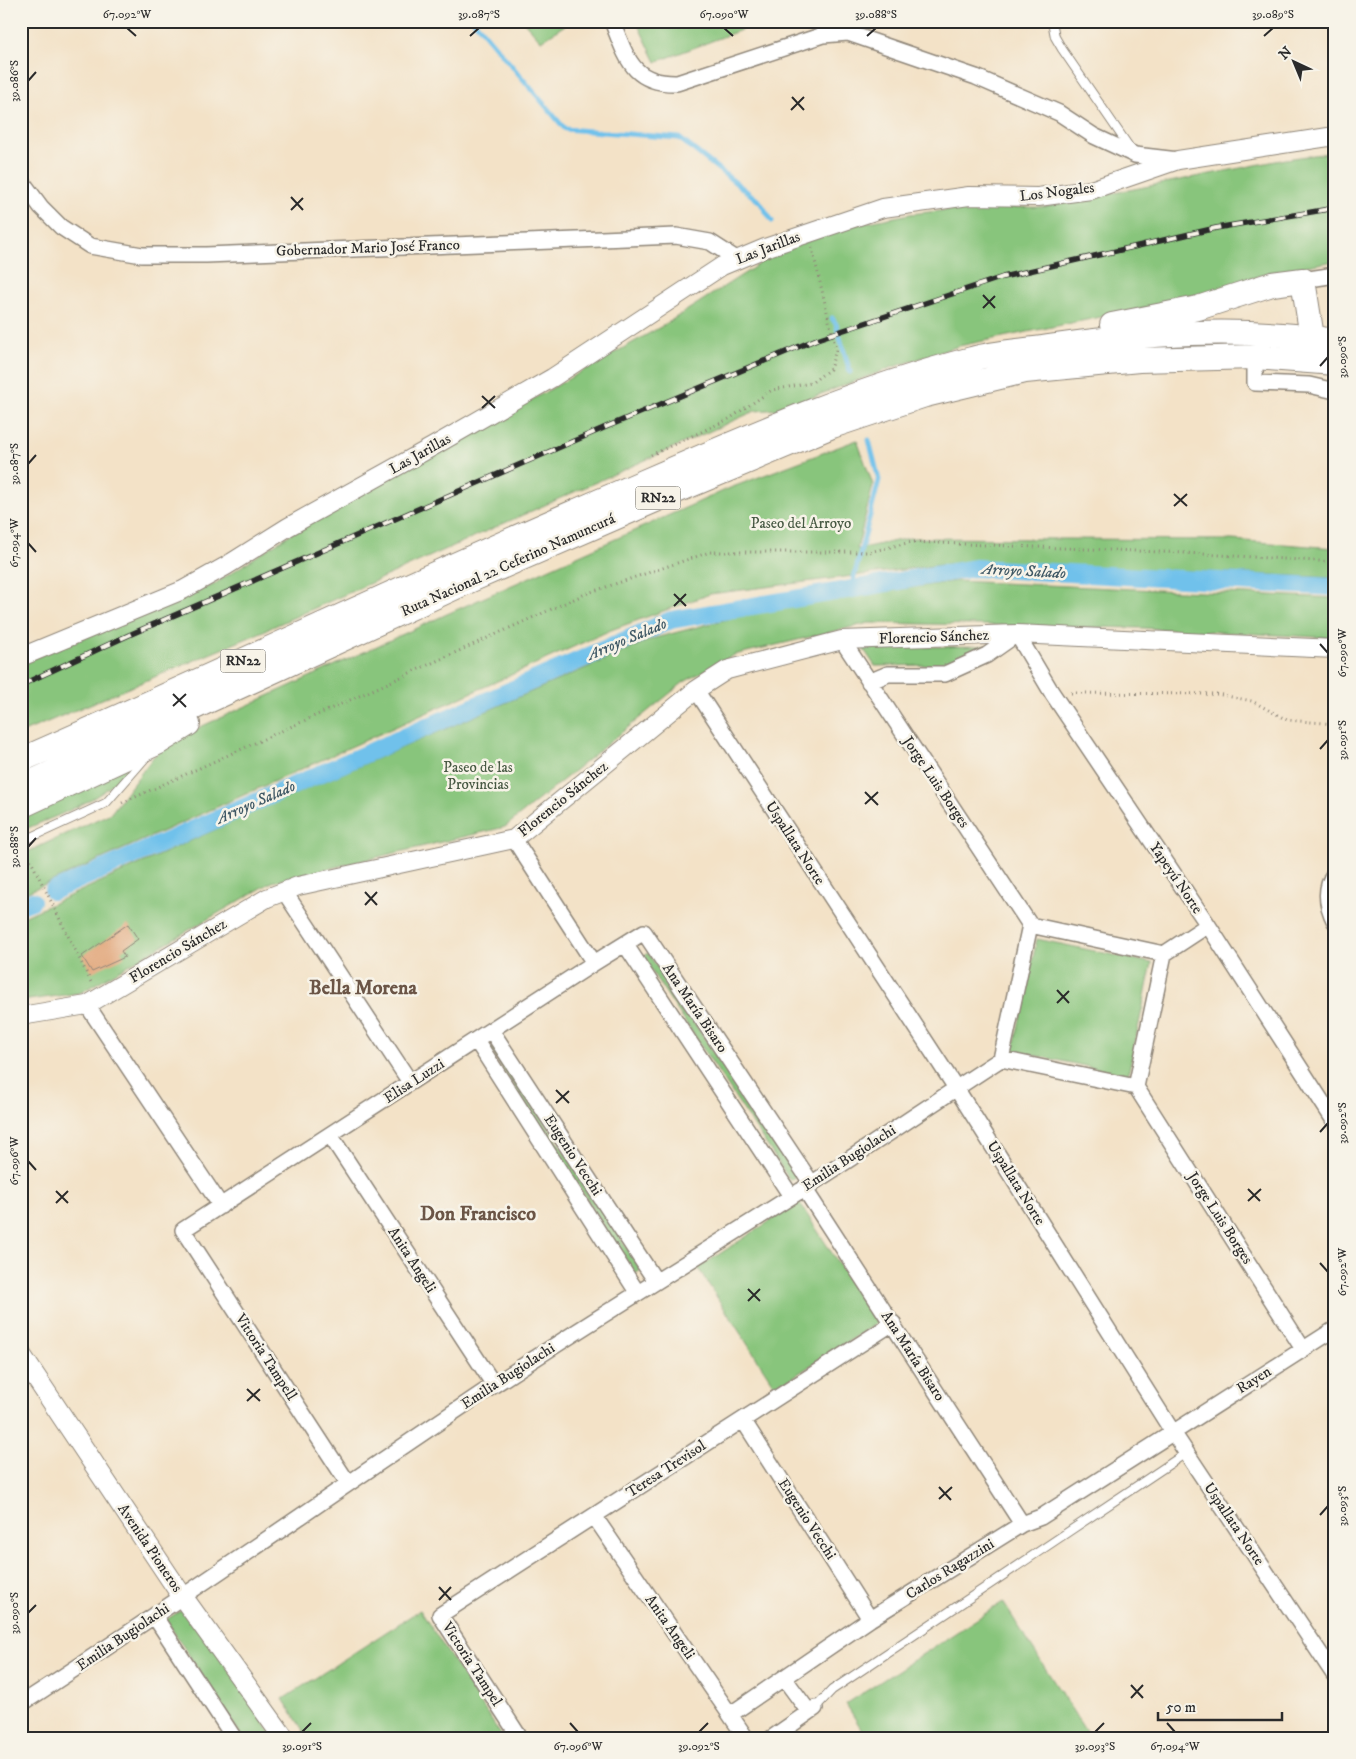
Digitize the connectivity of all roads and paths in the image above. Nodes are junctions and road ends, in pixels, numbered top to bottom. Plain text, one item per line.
1 (612, 21) edge
2 (1052, 21) edge
3 (847, 27) edge
4 (821, 28) edge
5 (1335, 136) edge
6 (1135, 154) junction
7 (1178, 160) junction
8 (21, 180) edge
9 (809, 233) junction
10 (738, 260) junction
11 (1335, 275) edge
12 (1303, 280) junction
13 (1312, 337) junction
14 (1335, 341) edge
15 (1255, 357) junction
16 (976, 358) junction
17 (1330, 363) edge
18 (1335, 391) edge
19 (648, 456) dead end
20 (1335, 562) edge
21 (1017, 634) junction
22 (842, 640) junction
23 (1335, 650) edge
24 (21, 657) edge
25 (262, 676) junction
26 (869, 682) junction
27 (696, 690) junction
28 (1052, 693) junction
29 (1335, 724) edge
30 (159, 742) junction
31 (21, 760) edge
32 (21, 787) edge
33 (106, 804) junction
34 (21, 806) edge
35 (514, 839) junction
36 (21, 842) edge
37 (1335, 872) edge
38 (284, 891) junction
39 (1335, 922) edge
40 (1030, 925) junction
41 (1208, 925) junction
42 (644, 932) joint
43 (625, 944) junction
44 (1164, 954) junction
45 (594, 964) junction
46 (93, 1001) junction
47 (21, 1016) edge
48 (491, 1030) junction
49 (476, 1040) junction
50 (1001, 1059) junction
51 (410, 1082) junction
52 (1136, 1087) junction
53 (956, 1088) junction
54 (1335, 1122) edge
55 (330, 1135) junction
56 (802, 1189) junction
57 (221, 1206) junction
58 (183, 1230) joint
59 (655, 1280) junction
60 (637, 1292) junction
61 (892, 1323) junction
62 (1335, 1329) edge
63 (1304, 1349) junction
64 (21, 1355) edge
65 (494, 1386) junction
66 (743, 1420) junction
67 (1172, 1431) junction
68 (1186, 1453) junction
69 (348, 1483) junction
70 (594, 1516) junction
71 (1022, 1524) junction
72 (182, 1596) junction
73 (440, 1615) joint
74 (155, 1617) junction
75 (870, 1619) junction
76 (1335, 1676) edge
77 (784, 1678) junction
78 (21, 1704) edge
79 (812, 1710) junction
80 (731, 1714) junction
81 (234, 1738) edge
82 (284, 1738) edge
83 (520, 1738) edge
84 (746, 1738) edge
85 (772, 1738) edge

1 - 4 street
2 - 6 lane
3 - 4 street
3 - 6 street
5 - 7 street, Los Nogales
6 - 7 street
7 - 9 street, Los Nogales
8 - 10 street, Gobernador Mario José Franco
9 - 10 street, Las Jarillas
9 - 19 path
10 - 24 street, Las Jarillas
11 - 12 street
12 - 13 highway
12 - 16 highway
13 - 14 highway, Ruta Nacional 22 Ceferino Namuncurá / RN22
13 - 16 highway, Ruta Nacional 22 Ceferino Namuncurá / RN22
15 - 17 highway, Ruta Nacional 22 Ceferino Namuncurá / RN22
15 - 18 street
15 - 25 highway, Ruta Nacional 22 Ceferino Namuncurá / RN22
16 - 31 highway, Ruta Nacional 22 Ceferino Namuncurá / RN22
20 - 33 path
21 - 22 street, Florencio Sánchez
21 - 23 street, Florencio Sánchez
21 - 26 street, Florencio Sánchez
21 - 28 street, Yapeyú Norte
22 - 26 street, Jorge Luis Borges
22 - 27 street, Florencio Sánchez
25 - 30 highway
25 - 32 highway, Ruta Nacional 22 Ceferino Namuncurá / RN22
26 - 40 street, Jorge Luis Borges
27 - 35 street, Florencio Sánchez
27 - 53 street, Uspallata Norte
28 - 29 path
28 - 41 street, Yapeyú Norte
30 - 33 lane
30 - 34 highway
33 - 36 lane
35 - 38 street, Florencio Sánchez
35 - 45 street
36 - 46 path
37 - 39 street
38 - 46 street, Florencio Sánchez
38 - 51 street
40 - 44 street
40 - 50 street
41 - 44 street
41 - 54 street, Yapeyú Norte
42 - 43 street, Elisa Luzzi
42 - 56 street, Ana María Bisaro
43 - 45 street, Elisa Luzzi
43 - 56 street, Ana María Bisaro
44 - 52 street
45 - 48 street, Elisa Luzzi
46 - 47 street, Florencio Sánchez
46 - 57 street
48 - 49 street, Elisa Luzzi
48 - 59 street, Eugenio Vecchi
49 - 51 street, Elisa Luzzi
49 - 60 street, Eugenio Vecchi
50 - 52 street
50 - 53 street, Emilia Bugiolachi
51 - 55 street, Elisa Luzzi
52 - 63 street, Jorge Luis Borges
53 - 56 street, Emilia Bugiolachi
53 - 67 street, Uspallata Norte
55 - 57 street, Elisa Luzzi
55 - 65 street, Anita Angeli
56 - 59 street, Emilia Bugiolachi
56 - 61 street, Ana María Bisaro
57 - 58 street, Elisa Luzzi
58 - 69 street, Vittoria Tampell
59 - 60 street, Emilia Bugiolachi
60 - 65 street, Emilia Bugiolachi
61 - 66 street, Teresa Trevisol
61 - 71 street, Ana María Bisaro
62 - 63 street, Rayen
63 - 67 street, Rayen
64 - 72 main road, Avenida Pioneros
65 - 69 street, Emilia Bugiolachi
66 - 70 street, Teresa Trevisol
66 - 75 street, Eugenio Vecchi
67 - 68 street, Uspallata Norte
67 - 71 street, Carlos Ragazzini
68 - 76 street, Uspallata Norte
68 - 79 lane
69 - 72 street, Emilia Bugiolachi
70 - 73 street, Teresa Trevisol
70 - 80 street, Anita Angeli
71 - 75 street, Carlos Ragazzini
72 - 74 street, Emilia Bugiolachi
72 - 82 main road, Avenida Pioneros
73 - 83 street, Victoria Tampel
74 - 78 street, Emilia Bugiolachi
74 - 81 street
75 - 77 street, Carlos Ragazzini
77 - 79 street
77 - 80 street, Carlos Ragazzini
79 - 85 street
80 - 84 street, Anita Angeli

